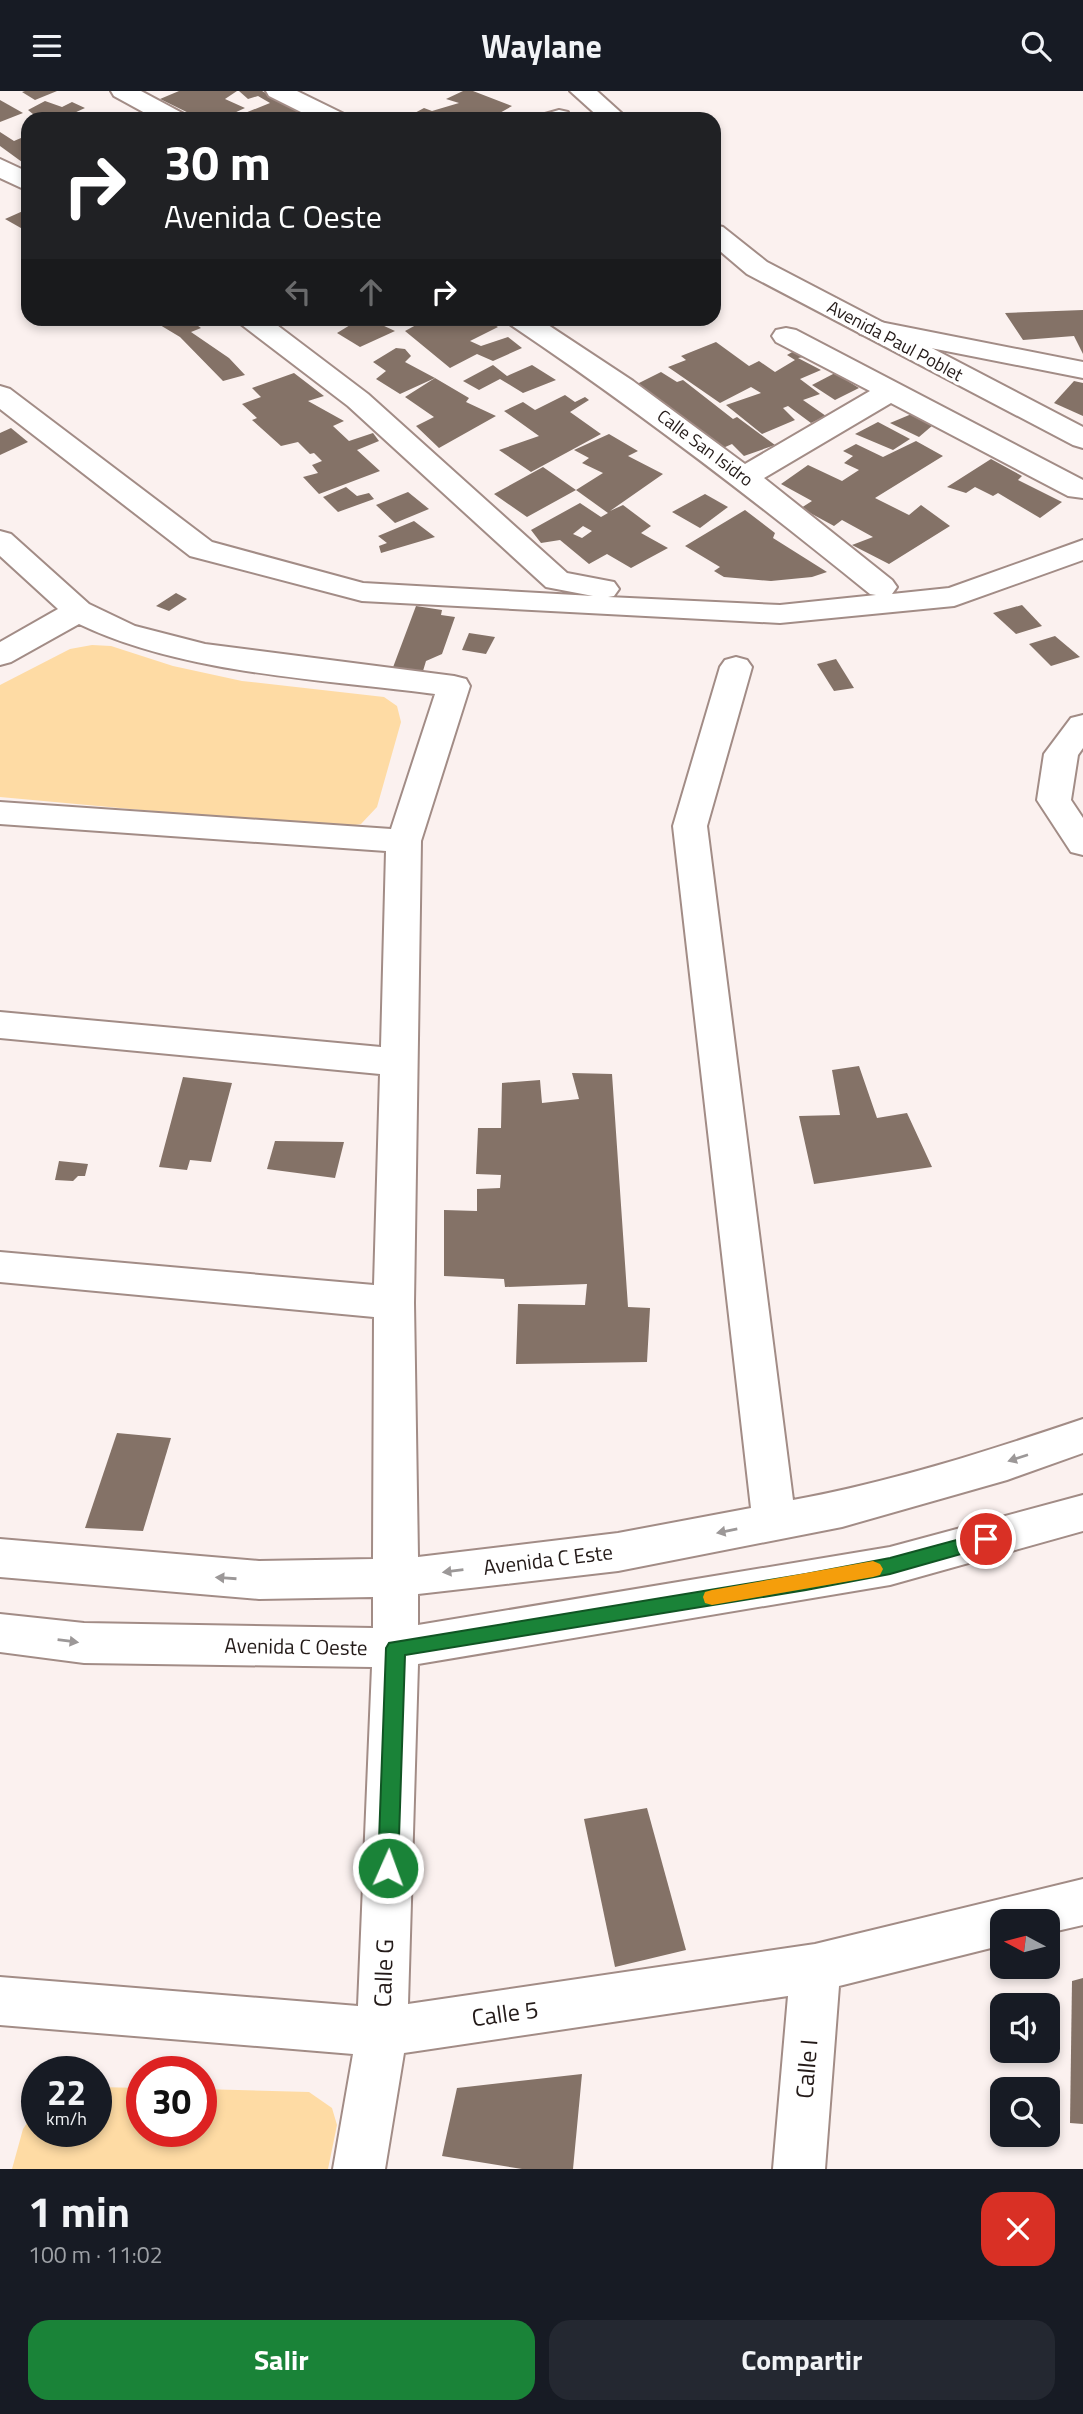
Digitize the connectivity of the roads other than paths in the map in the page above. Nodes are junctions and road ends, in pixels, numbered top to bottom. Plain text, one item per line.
1 (123, 91) edge
2 (278, 91) edge
3 (582, 91) edge
4 (162, 112) edge
5 (321, 112) edge
6 (608, 112) edge
7 (0, 167) edge
8 (21, 179) edge
9 (721, 239) edge
10 (261, 326) edge
11 (532, 326) edge
12 (870, 328) junction
13 (786, 336) dead end
14 (1083, 370) edge
15 (891, 391) junction
16 (0, 395) edge
17 (1083, 439) edge
18 (744, 477) junction
19 (1079, 490) dead end
20 (0, 540) edge
21 (1083, 549) edge
22 (78, 611) junction
23 (0, 655) edge
24 (736, 667) dead end
25 (1083, 725) edge
26 (0, 813) edge
27 (404, 841) junction
28 (1083, 844) edge
29 (0, 1024) edge
30 (399, 1062) junction
31 (0, 1267) edge
32 (394, 1303) junction
33 (1083, 1436) edge
34 (1083, 1513) edge
35 (774, 1521) junction
36 (0, 1558) edge
37 (395, 1578) junction
38 (0, 1633) edge
39 (396, 1648) junction
40 (1083, 1902) edge
41 (1055, 1909) edge
42 (990, 1925) edge
43 (815, 1968) junction
44 (0, 2003) edge
45 (382, 2032) junction
46 (359, 2169) edge
47 (799, 2169) edge

1 - 4 street
2 - 5 street
3 - 6 street
7 - 8 street
9 - 12 street, Avenida Paul Poblet
10 - 18 street, Calle San Isidro
11 - 18 street, Calle San Isidro
12 - 14 street
12 - 17 street, Avenida Paul Poblet
13 - 15 street
15 - 18 street
15 - 19 street
16 - 21 street
20 - 22 street
22 - 23 street
22 - 27 street, Calle G
24 - 35 street
25 - 28 street
26 - 27 street
27 - 30 street, Calle G
29 - 30 street
30 - 32 street, Calle G
31 - 32 street
32 - 37 street, Calle G
33 -> 35 street, Avenida C Este
34 - 39 street, Avenida C Oeste
35 -> 37 street, Avenida C Este
37 -> 36 street, Avenida C Este
37 - 39 street, Calle G
38 -> 39 street, Avenida C Oeste
39 - 45 street, Calle G
40 - 41 street, Calle 5
42 - 43 street, Calle 5
43 - 45 street, Calle 5
43 - 47 street, Calle I
44 - 45 street, Calle 5
45 - 46 street, Calle G

